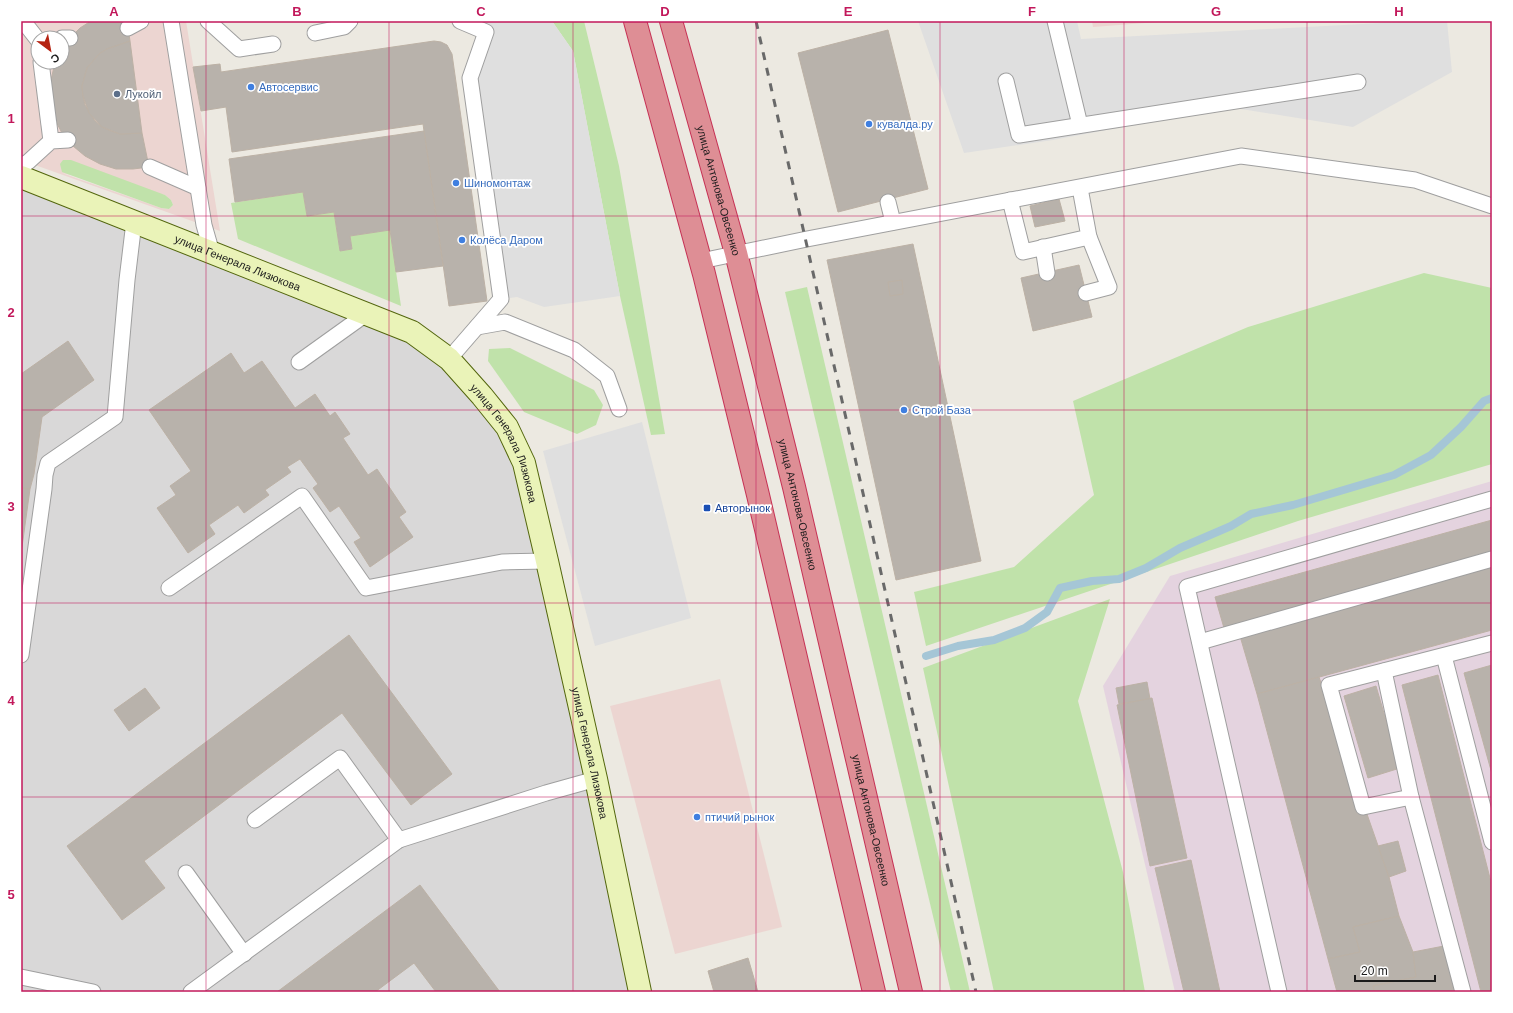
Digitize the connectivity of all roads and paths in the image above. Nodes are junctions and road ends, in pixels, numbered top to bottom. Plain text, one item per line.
1 (23, 21) edge
2 (171, 21) edge
3 (208, 21) edge
4 (350, 21) edge
5 (460, 21) edge
6 (635, 21) edge
7 (670, 21) edge
8 (1055, 21) edge
9 (30, 30) edge
10 (315, 33) dead end
11 (272, 44) dead end
12 (42, 70) edge
13 (1006, 81) dead end
14 (1358, 82) dead end
15 (1080, 125) junction
16 (68, 140) dead end
17 (52, 141) junction
18 (21, 166) edge
19 (150, 167) dead end
20 (21, 177) edge
21 (198, 188) junction
22 (1080, 188) junction
23 (1010, 200) junction
24 (888, 202) dead end
25 (1492, 206) edge
26 (134, 222) junction
27 (893, 222) junction
28 (1089, 237) junction
29 (1043, 247) junction
30 (212, 253) junction
31 (736, 253) junction
32 (701, 261) junction
33 (1047, 272) dead end
34 (1086, 293) dead end
35 (366, 314) junction
36 (477, 327) junction
37 (449, 359) junction
38 (299, 362) dead end
39 (619, 409) dead end
40 (1492, 499) edge
41 (1492, 559) edge
42 (547, 561) junction
43 (169, 588) dead end
44 (1200, 642) junction
45 (1492, 643) edge
46 (21, 655) edge
47 (1444, 656) junction
48 (1384, 671) junction
49 (596, 779) junction
50 (1412, 798) junction
51 (255, 820) dead end
52 (399, 840) junction
53 (1492, 842) edge
54 (186, 873) dead end
55 (244, 954) junction
56 (21, 977) edge
57 (84, 991) edge
58 (191, 992) edge
59 (640, 992) edge
60 (874, 992) edge
61 (911, 992) edge
62 (1279, 992) edge
63 (1463, 992) edge

1 - 9 lane
2 - 21 lane
3 - 11 lane
4 - 10 lane
5 - 36 lane
6 - 32 highway
7 - 31 highway, улица Антонова-Овсеенко
8 - 15 lane
12 - 17 lane
13 - 15 lane
14 - 15 lane
16 - 17 lane
17 - 18 lane
19 - 21 lane
20 - 26 street, улица Генерала Лизюкова
21 - 30 lane
22 - 23 lane
22 - 25 lane
22 - 28 lane
23 - 27 lane
23 - 29 lane
24 - 27 lane
26 - 30 street, улица Генерала Лизюкова
26 - 46 lane
27 - 31 lane
28 - 29 lane
28 - 34 lane
29 - 33 lane
30 - 35 street, улица Генерала Лизюкова
31 - 32 lane
31 - 61 highway, улица Антонова-Овсеенко
32 - 60 highway
35 - 37 street, улица Генерала Лизюкова
35 - 38 lane
36 - 37 lane
36 - 39 lane
37 - 42 street, улица Генерала Лизюкова
40 - 44 lane
41 - 44 lane
42 - 43 lane
42 - 49 street, улица Генерала Лизюкова
44 - 62 lane
45 - 47 lane
47 - 48 lane
47 - 53 lane
48 - 50 lane
48 - 50 lane
49 - 52 lane
49 - 59 street, улица Генерала Лизюкова
50 - 63 lane
51 - 52 lane
52 - 55 lane
54 - 55 lane
55 - 58 lane
56 - 57 lane

